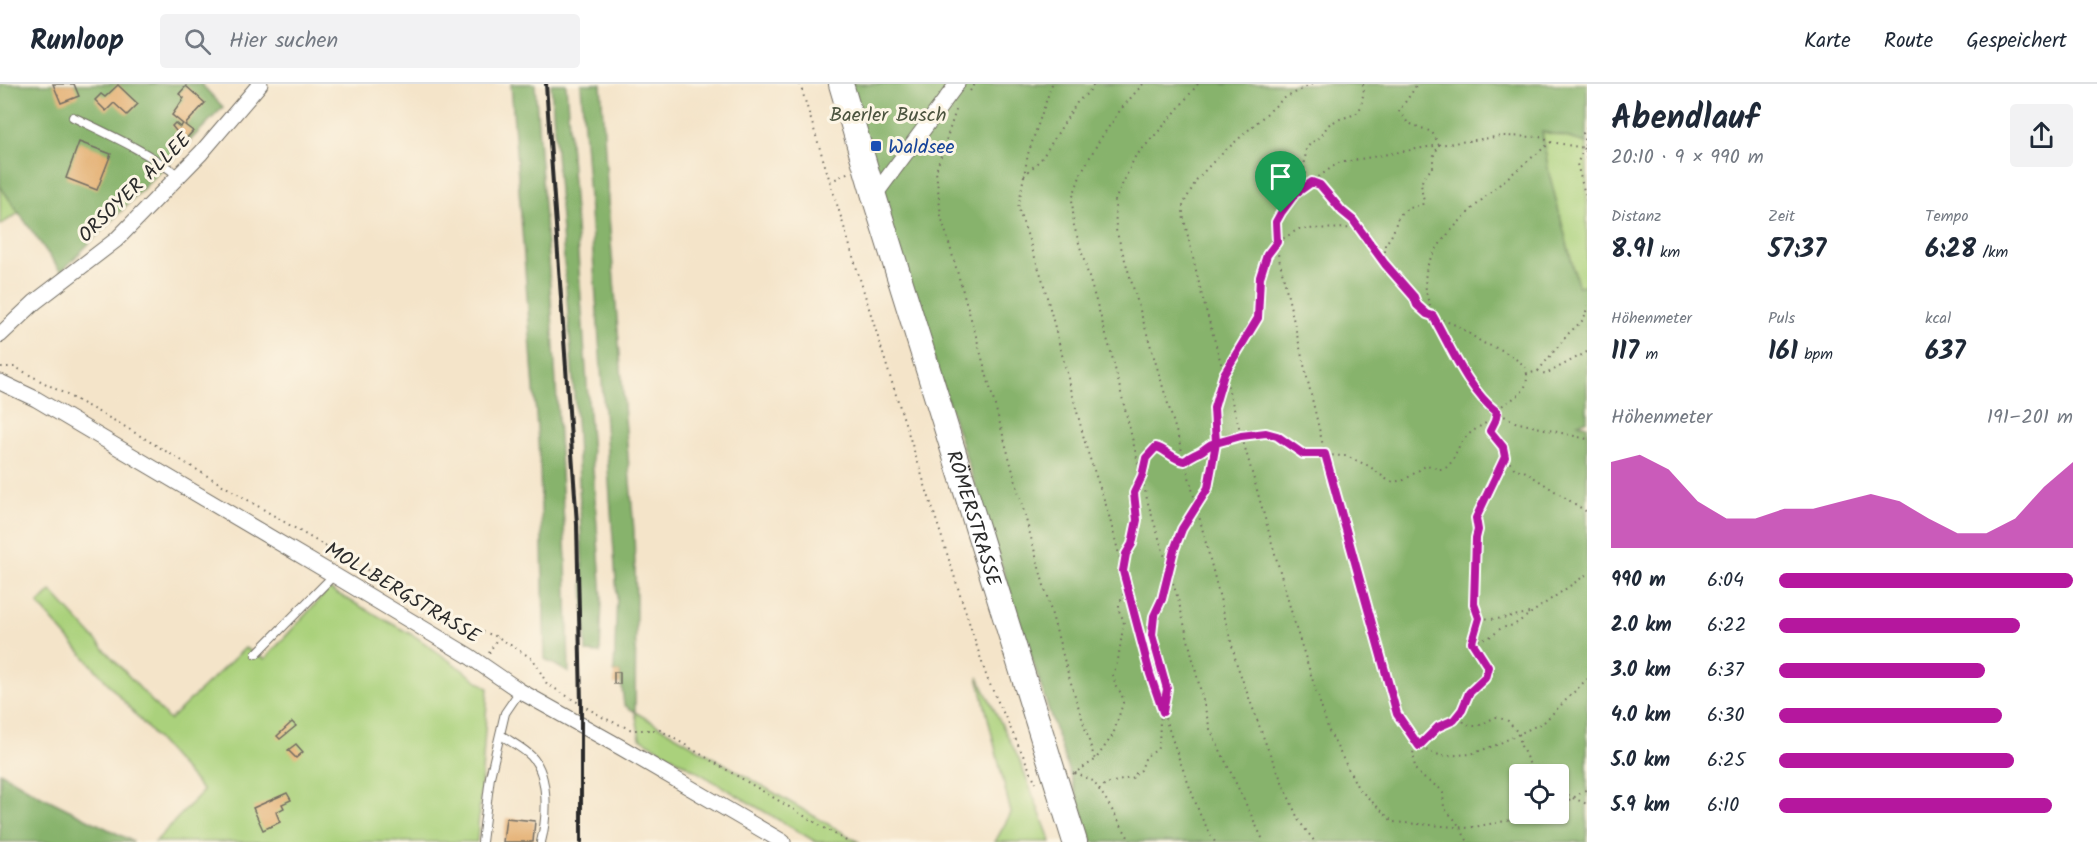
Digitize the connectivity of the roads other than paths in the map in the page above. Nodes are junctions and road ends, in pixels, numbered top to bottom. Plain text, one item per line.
1 (260, 84) edge
2 (841, 84) edge
3 (963, 88) edge
4 (74, 117) dead end
5 (179, 176) junction
6 (874, 196) junction
7 (0, 334) edge
8 (0, 382) edge
9 (334, 575) junction
10 (256, 654) dead end
11 (520, 691) junction
12 (501, 735) junction
13 (482, 842) edge
14 (541, 842) edge
15 (783, 842) edge
16 (1075, 842) edge

1 - 5 street, ORSOYER ALLEE
2 - 6 main road, RÖMERSTRASSE
3 - 6 street
4 - 5 lane
5 - 7 street, ORSOYER ALLEE
6 - 16 main road, RÖMERSTRASSE
8 - 9 street, MOLLBERGSTRASSE
9 - 10 lane
9 - 11 street, MOLLBERGSTRASSE
11 - 12 lane
11 - 15 street, MOLLBERGSTRASSE
12 - 13 lane
12 - 14 lane

